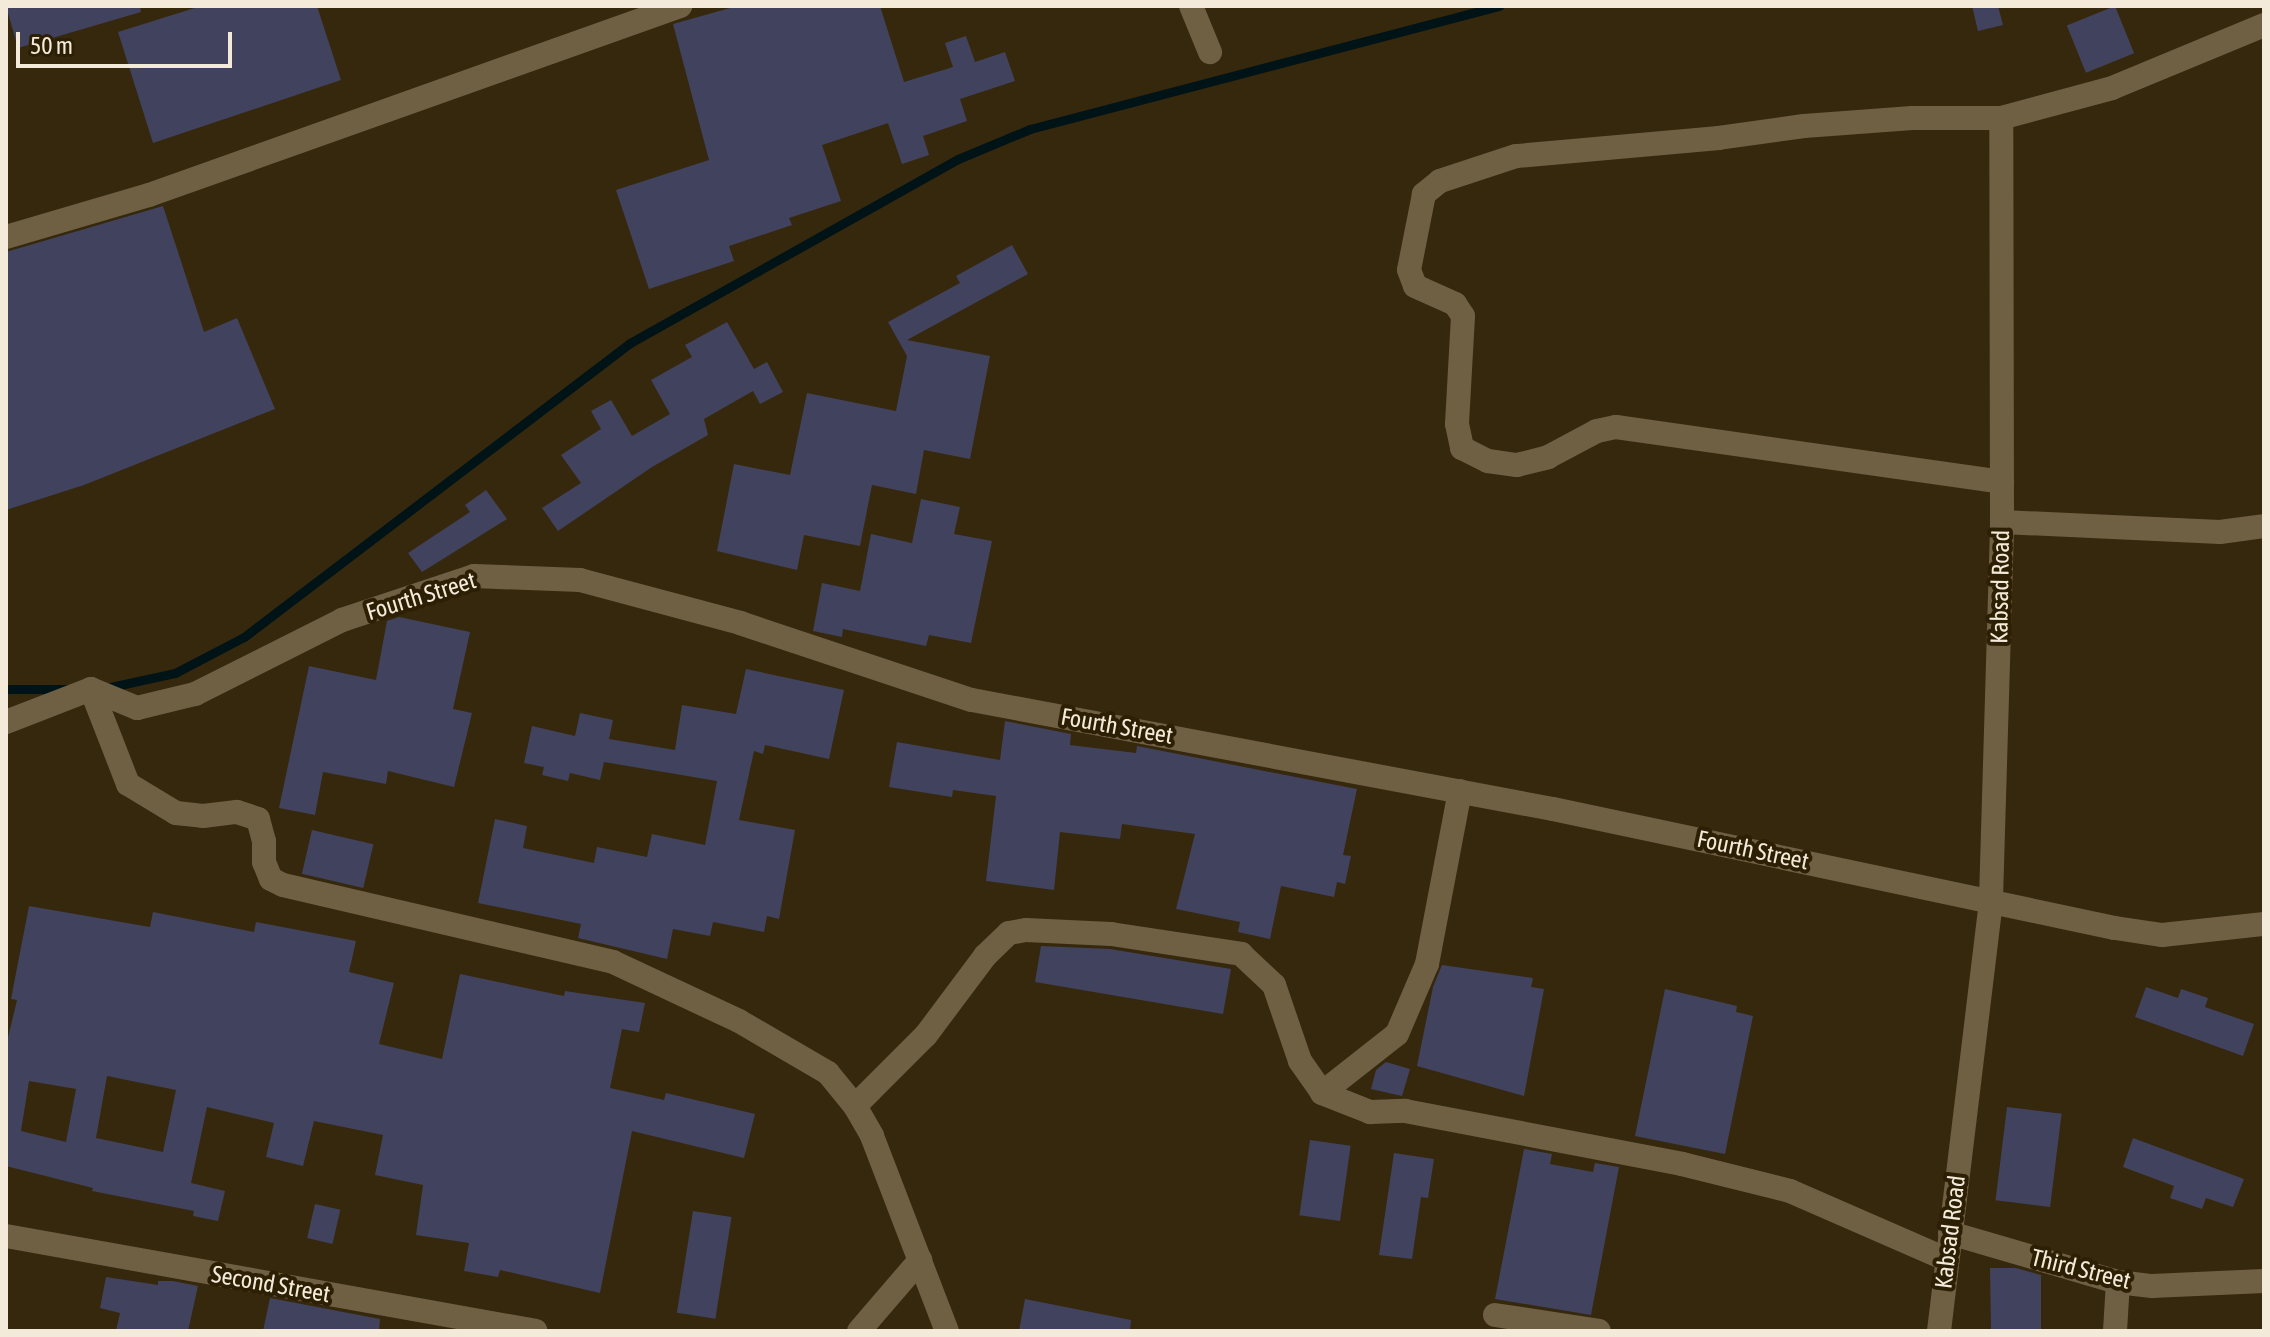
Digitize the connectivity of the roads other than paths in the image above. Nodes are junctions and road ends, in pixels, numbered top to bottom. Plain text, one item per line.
1 (680, 6) edge
2 (1191, 6) edge
3 (2264, 25) edge
4 (1210, 52) dead end
5 (2001, 118) junction
6 (6, 237) edge
7 (2002, 482) junction
8 (2002, 522) junction
9 (2264, 526) edge
10 (91, 689) junction
11 (6, 722) edge
12 (1460, 791) junction
13 (1991, 899) junction
14 (2264, 924) edge
15 (1322, 1093) junction
16 (855, 1106) junction
17 (1950, 1233) junction
18 (6, 1236) edge
19 (1946, 1259) junction
20 (920, 1260) junction
21 (2264, 1281) edge
22 (2118, 1282) junction
23 (1495, 1315) dead end
24 (536, 1331) edge
25 (859, 1331) edge
26 (947, 1331) edge
27 (1599, 1331) edge
28 (1939, 1331) edge
29 (2115, 1331) edge

1 - 6 street
2 - 4 street
3 - 5 street
5 - 7 street, Kabsad Road
5 - 7 street
7 - 8 street, Kabsad Road
8 - 9 street
8 - 13 street, Kabsad Road
10 - 11 street
10 - 12 street, Fourth Street
10 - 16 street
12 - 13 street, Fourth Street
12 - 15 street
13 - 14 street, Fourth Street
13 - 17 street, Kabsad Road
15 - 16 street
15 - 19 street
16 - 20 street
17 - 19 street, Kabsad Road
17 - 22 street, Third Street
18 - 24 street, Second Street
19 - 28 street, Kabsad Road
20 - 25 street
20 - 26 street
21 - 22 street, Third Street
22 - 29 street
23 - 27 street

